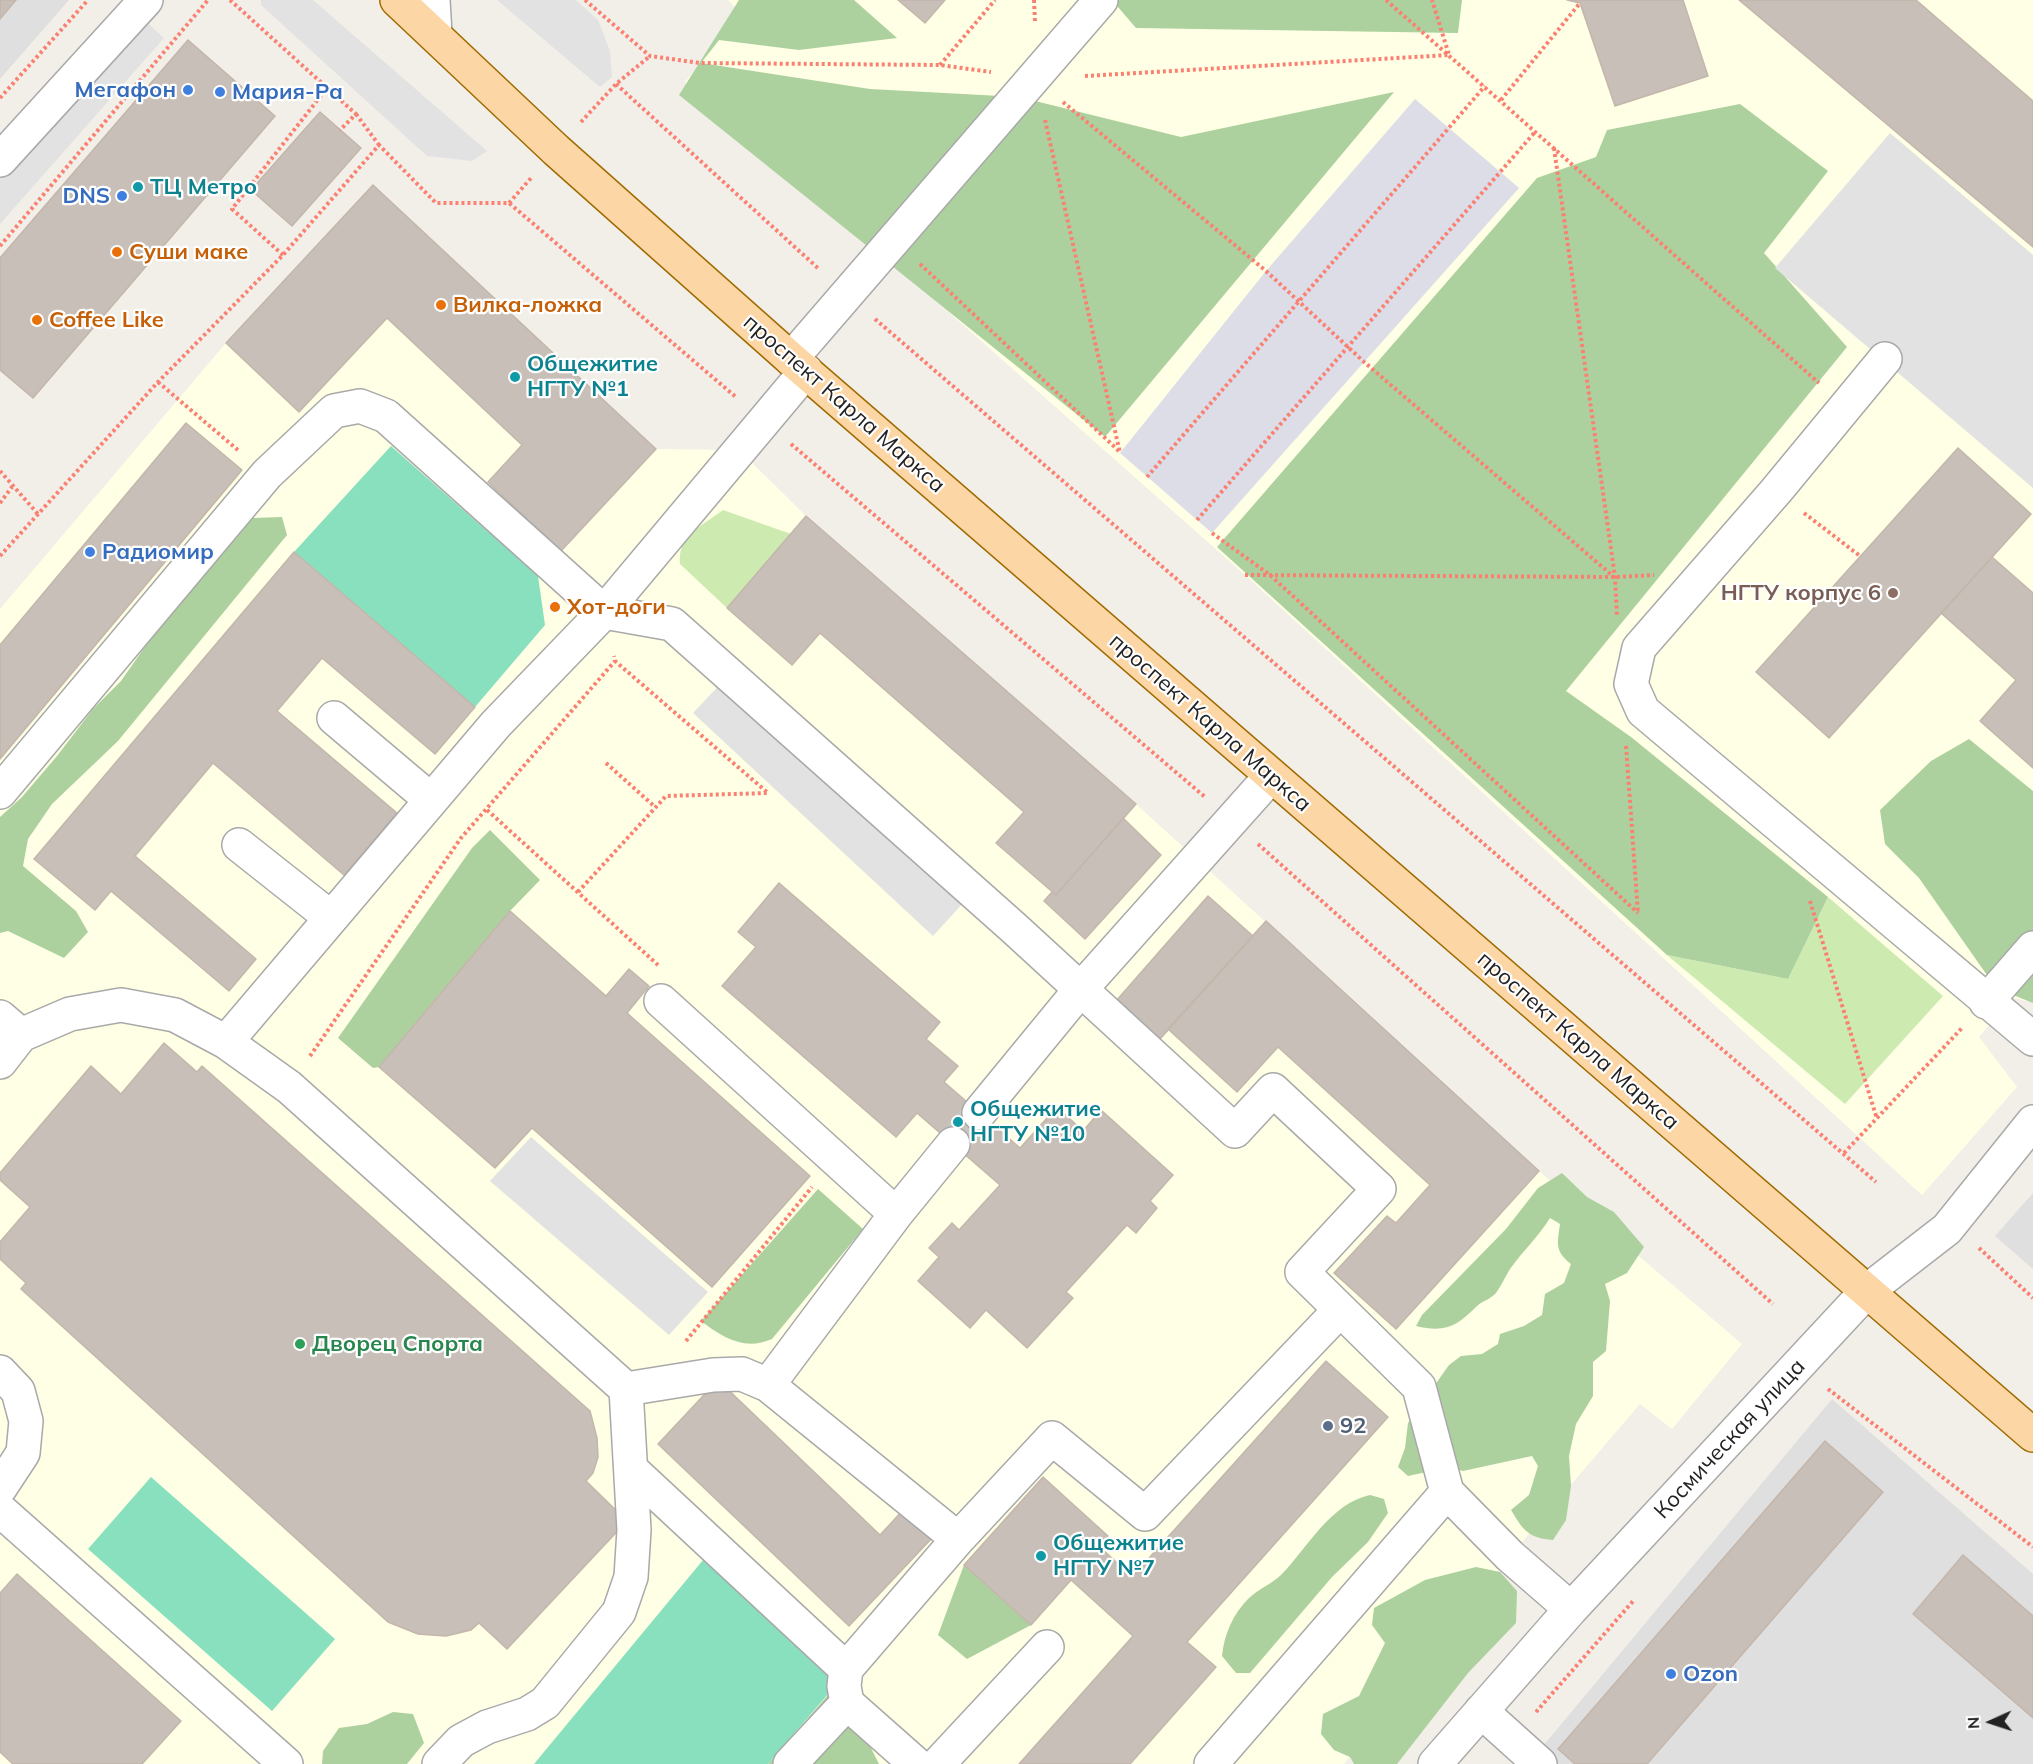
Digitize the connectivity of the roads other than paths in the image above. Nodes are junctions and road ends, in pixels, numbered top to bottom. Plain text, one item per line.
1 (146, 0) edge
2 (397, 0) edge
3 (433, 0) edge
4 (1101, 0) edge
5 (435, 34) junction
6 (0, 160) edge
7 (1885, 359) dead end
8 (799, 365) junction
9 (604, 612) junction
10 (334, 718) dead end
11 (1271, 776) junction
12 (0, 792) edge
13 (431, 800) junction
14 (239, 845) dead end
15 (330, 917) junction
16 (2033, 948) edge
17 (1080, 990) junction
18 (661, 1001) road end
19 (1986, 1002) junction
20 (10, 1026) edge
21 (2033, 1040) edge
22 (225, 1042) junction
23 (0, 1062) edge
24 (979, 1113) tunnel mouth
25 (2033, 1122) edge
26 (953, 1144) tunnel mouth
27 (896, 1214) junction
28 (1867, 1291) junction
29 (1340, 1310) junction
30 (0, 1372) edge
31 (768, 1385) junction
32 (638, 1387) junction
33 (2033, 1435) edge
34 (633, 1471) junction
35 (0, 1488) edge
36 (1447, 1492) junction
37 (0, 1510) edge
38 (958, 1539) junction
39 (1571, 1609) junction
40 (1047, 1647) dead end
41 (846, 1669) junction
42 (848, 1703) junction
43 (1481, 1711) junction
44 (286, 1764) edge
45 (439, 1764) edge
46 (790, 1764) edge
47 (916, 1764) edge
48 (938, 1764) edge
49 (1210, 1764) edge
50 (1435, 1764) edge
51 (1540, 1764) edge

1 - 6 street
2 - 5 main road, проспект Карла Маркса
3 - 5 street
4 - 8 street
5 - 8 main road, проспект Карла Маркса
7 - 19 street
8 - 9 street
8 - 11 main road, проспект Карла Маркса
9 - 12 street
9 - 13 street
9 - 17 street
10 - 13 street
11 - 17 street
11 - 28 main road, проспект Карла Маркса
13 - 15 street
14 - 15 street
15 - 22 street
16 - 19 street
17 - 24 street
17 - 29 street
18 - 27 street
19 - 21 street
20 - 22 street
20 - 23 street
22 - 32 street
25 - 28 street, Космическая улица
26 - 27 street
27 - 31 street
28 - 33 main road, проспект Карла Маркса
28 - 39 street, Космическая улица
29 - 36 street
29 - 38 street
30 - 35 street
31 - 32 street
31 - 38 street
32 - 34 street
34 - 41 street
34 - 45 street
36 - 39 street
36 - 49 street
37 - 44 street
38 - 41 street
39 - 43 street, Космическая улица
40 - 48 street
41 - 42 street
42 - 46 street
42 - 47 street
43 - 50 street, Космическая улица
43 - 51 street

